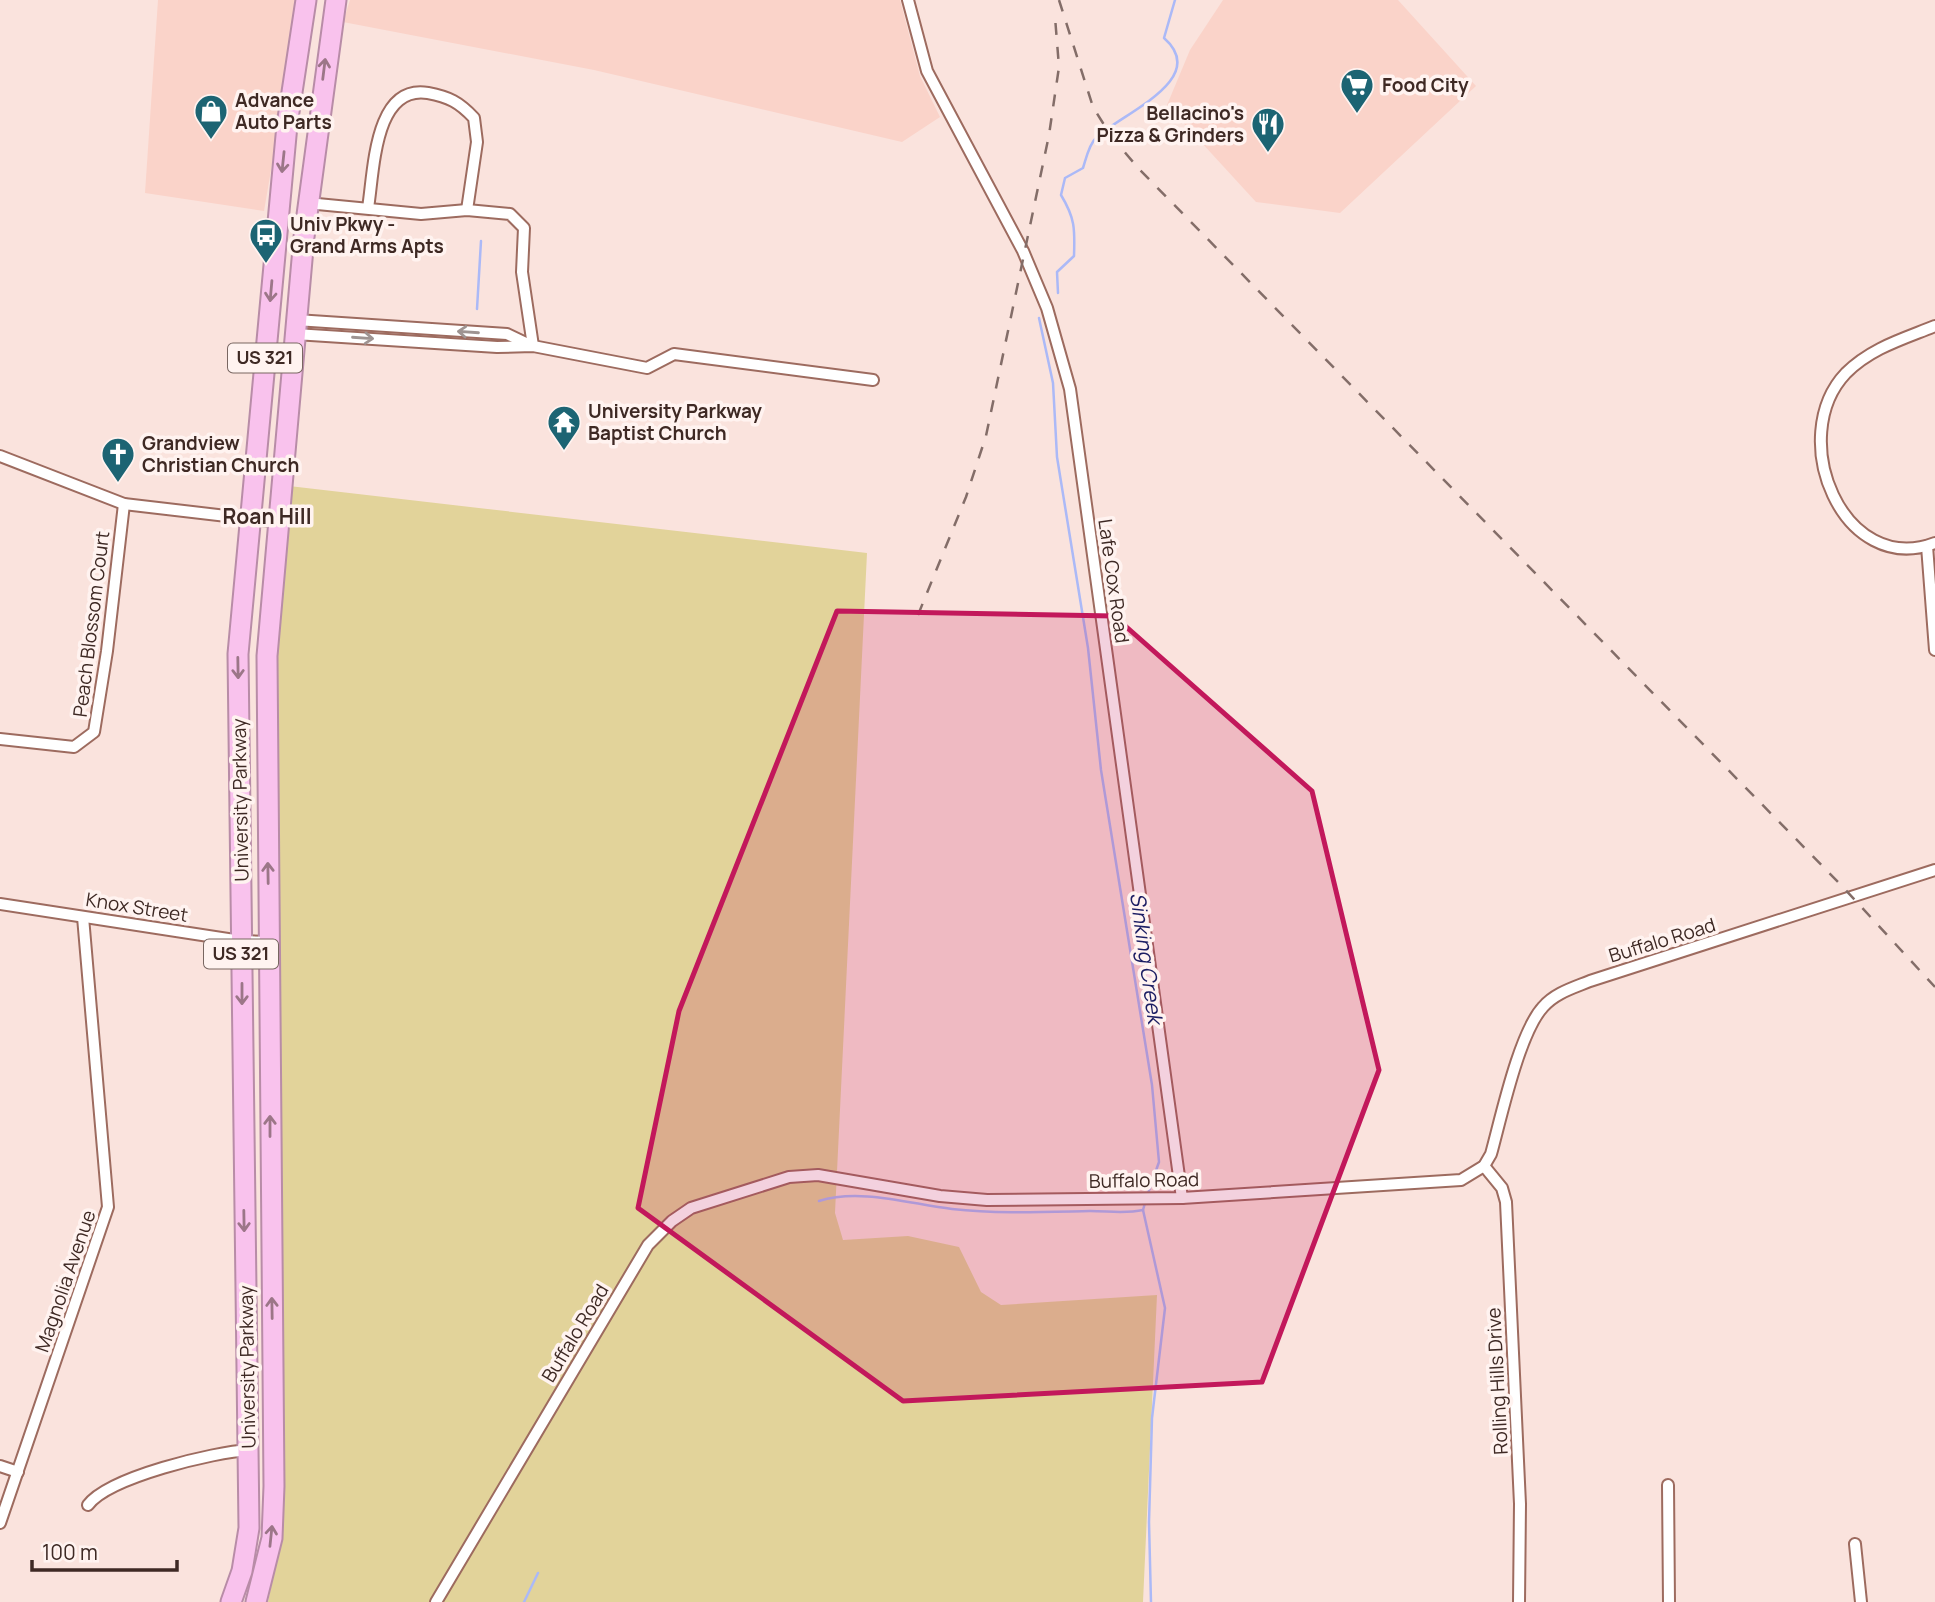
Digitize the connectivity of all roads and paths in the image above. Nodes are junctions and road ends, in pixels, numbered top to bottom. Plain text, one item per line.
1 (306, 0) edge
2 (336, 0) edge
3 (908, 0) edge
4 (280, 199) junction
5 (307, 203) junction
6 (368, 208) junction
7 (467, 210) junction
8 (1935, 326) edge
9 (295, 327) junction
10 (533, 346) junction
11 (264, 375) junction
12 (290, 377) junction
13 (873, 380) dead end
14 (0, 456) edge
15 (124, 504) junction
16 (250, 517) junction
17 (278, 522) junction
18 (1931, 544) edge
19 (1935, 650) edge
20 (239, 731) junction
21 (267, 731) junction
22 (0, 739) edge
23 (1935, 870) edge
24 (0, 904) edge
25 (83, 916) junction
26 (241, 941) junction
27 (269, 942) junction
28 (1484, 1166) junction
29 (243, 1193) junction
30 (271, 1194) junction
31 (1182, 1198) junction
32 (249, 1450) junction
33 (0, 1466) edge
34 (18, 1472) junction
35 (1668, 1485) dead end
36 (88, 1505) dead end
37 (0, 1523) edge
38 (1855, 1544) dead end
39 (231, 1602) edge
40 (256, 1602) edge
41 (436, 1602) edge
42 (1519, 1602) edge
43 (1669, 1602) edge
44 (1861, 1602) edge

1 -> 4 highway, University Parkway / US 321
5 -> 2 highway, University Parkway / US 321
3 - 31 street, Lafe Cox Road
4 - 5 highway
4 -> 11 highway, University Parkway / US 321
5 - 6 street
5 - 9 highway, University Parkway / US 321
6 - 7 street
6 - 7 street
7 - 10 street
8 - 18 street
9 - 10 street
9 - 12 highway, University Parkway / US 321
10 - 13 street
11 - 12 highway
11 - 16 highway, University Parkway / US 321
12 - 17 highway, University Parkway / US 321
14 - 15 street
15 - 16 street
15 - 22 street, Peach Blossom Court
16 - 17 street
16 -> 20 highway, University Parkway / US 321
17 - 21 highway, University Parkway / US 321
18 - 19 street
20 - 21 highway
20 - 26 highway, University Parkway / US 321
27 -> 21 highway, University Parkway / US 321
23 - 28 street, Buffalo Road
24 - 25 street, Knox Street
25 - 26 street, Knox Street
25 - 34 street, Magnolia Avenue
26 - 27 street, Knox Street
26 -> 29 highway, University Parkway / US 321
30 -> 27 highway, University Parkway / US 321
28 - 31 street, Buffalo Road
28 - 42 street, Rolling Hills Drive
29 - 30 highway
29 -> 32 highway, University Parkway / US 321
40 -> 30 highway, University Parkway / US 321
31 - 41 street, Buffalo Road
32 - 36 street
32 - 39 highway, University Parkway / US 321
33 - 34 street
34 - 37 street, Magnolia Avenue
35 - 43 street
38 - 44 street

